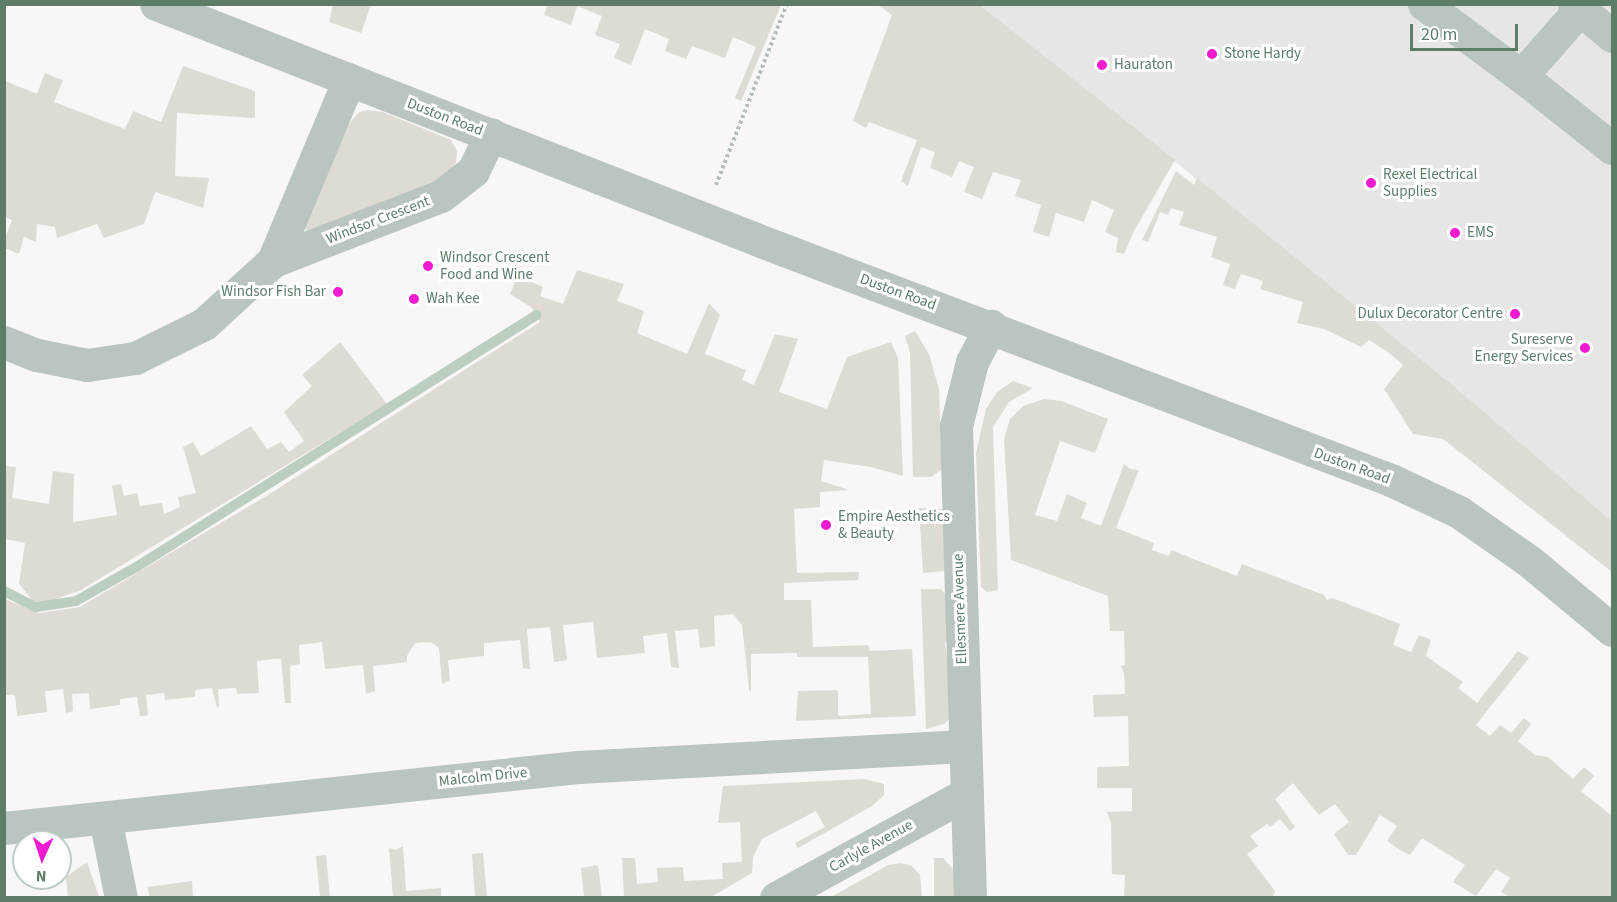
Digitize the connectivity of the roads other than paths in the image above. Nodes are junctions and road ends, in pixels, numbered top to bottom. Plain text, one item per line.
1 (156, 4) edge
2 (1424, 4) edge
3 (1577, 7) edge
4 (1612, 36) edge
5 (1521, 76) junction
6 (349, 79) junction
7 (492, 134) junction
8 (1612, 148) edge
9 (273, 261) junction
10 (991, 326) junction
11 (4, 342) edge
12 (1612, 630) edge
13 (964, 746) junction
14 (966, 794) junction
15 (105, 818) junction
16 (4, 828) edge
17 (121, 897) edge
18 (776, 897) edge
19 (970, 897) edge

1 - 6 street, Duston Road
2 - 5 street
3 - 4 street
3 - 5 street
5 - 8 street
6 - 7 street, Duston Road
6 - 9 street, Windsor Crescent
7 - 9 street, Windsor Crescent
7 - 10 street, Duston Road
9 - 11 street, Windsor Crescent
10 - 12 street, Duston Road
10 - 13 street, Ellesmere Avenue
13 - 14 street, Ellesmere Avenue
13 - 15 street, Malcolm Drive
14 - 18 street, Carlyle Avenue
14 - 19 street, Ellesmere Avenue
15 - 16 street, Malcolm Drive
15 - 17 street

